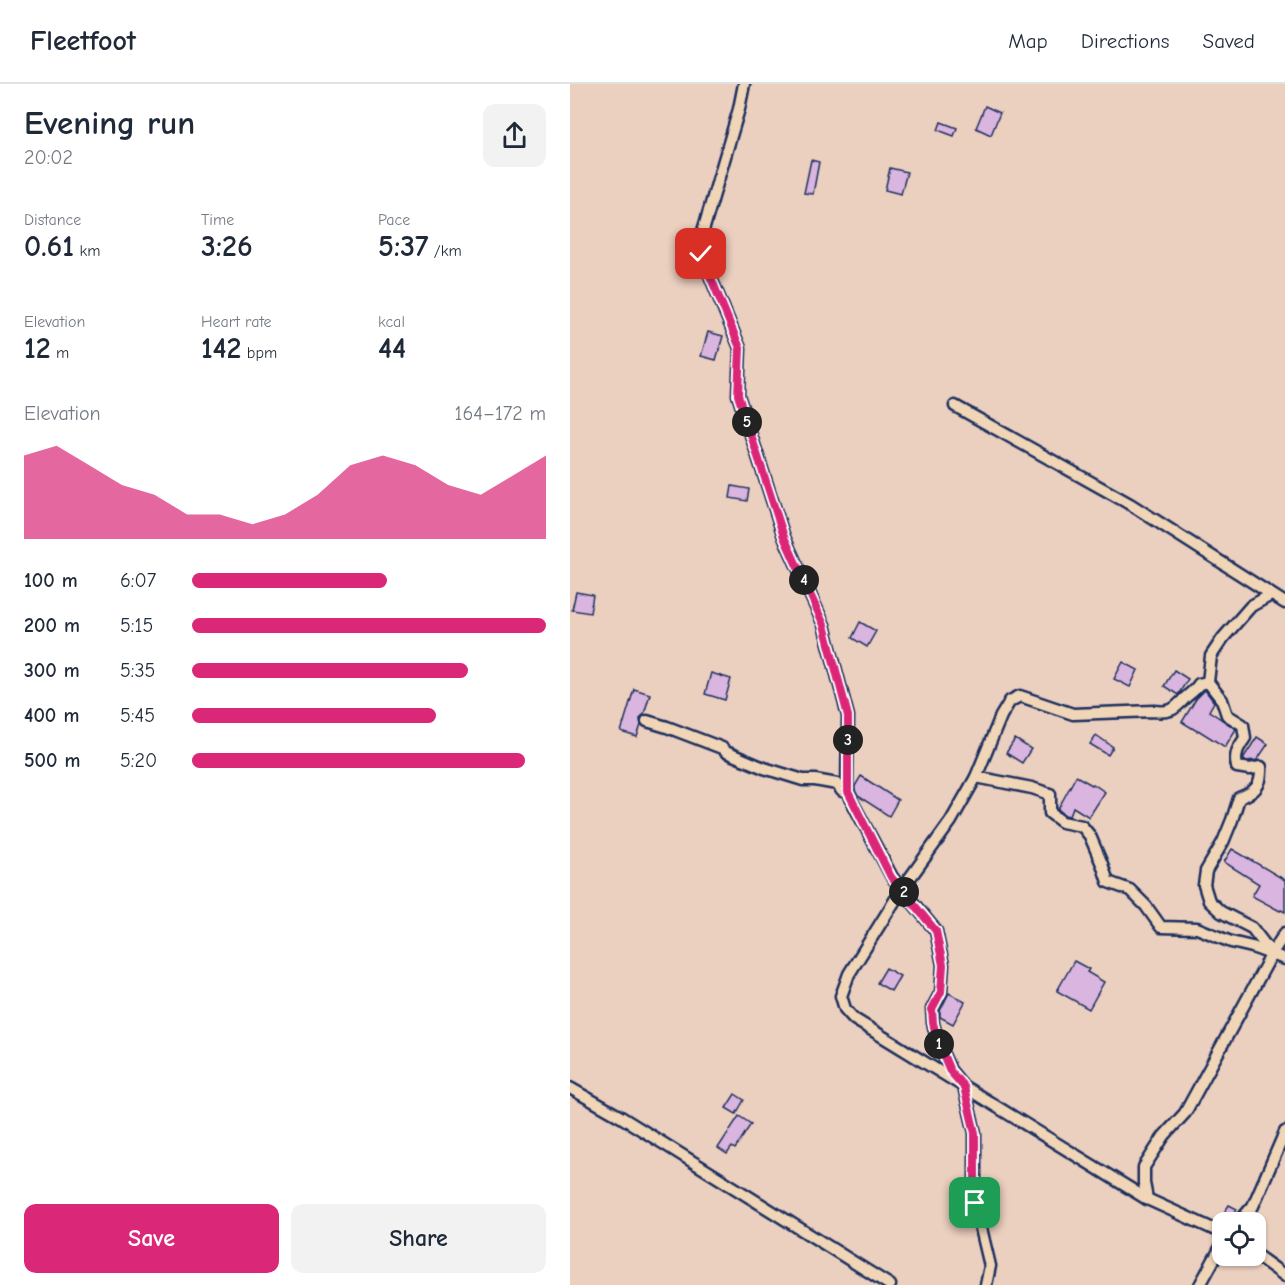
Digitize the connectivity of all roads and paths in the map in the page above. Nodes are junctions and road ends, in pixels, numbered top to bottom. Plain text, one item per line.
1 (744, 84) edge
2 (955, 406) dead end
3 (1271, 595) junction
4 (1285, 603) edge
5 (1208, 682) junction
6 (647, 721) dead end
7 (976, 777) junction
8 (848, 792) junction
9 (902, 889) junction
10 (1285, 933) edge
11 (1272, 954) junction
12 (1285, 959) edge
13 (964, 1087) junction
14 (570, 1088) edge
15 (1285, 1132) edge
16 (1147, 1199) junction
17 (1248, 1212) edge
18 (1212, 1228) edge
19 (1266, 1262) edge
20 (1212, 1263) edge
21 (1285, 1276) edge
22 (890, 1285) edge
23 (986, 1285) edge
24 (1200, 1285) edge

1 - 8 street
2 - 3 street
3 - 4 street
3 - 5 street
5 - 7 street
5 - 11 street
6 - 8 street
7 - 9 street
7 - 11 street
8 - 9 street
9 - 13 street
9 - 13 street
10 - 11 street
11 - 12 street
11 - 16 street
13 - 16 street
13 - 23 street
14 - 22 street
15 - 17 street
16 - 18 street
19 - 21 street
20 - 24 street

